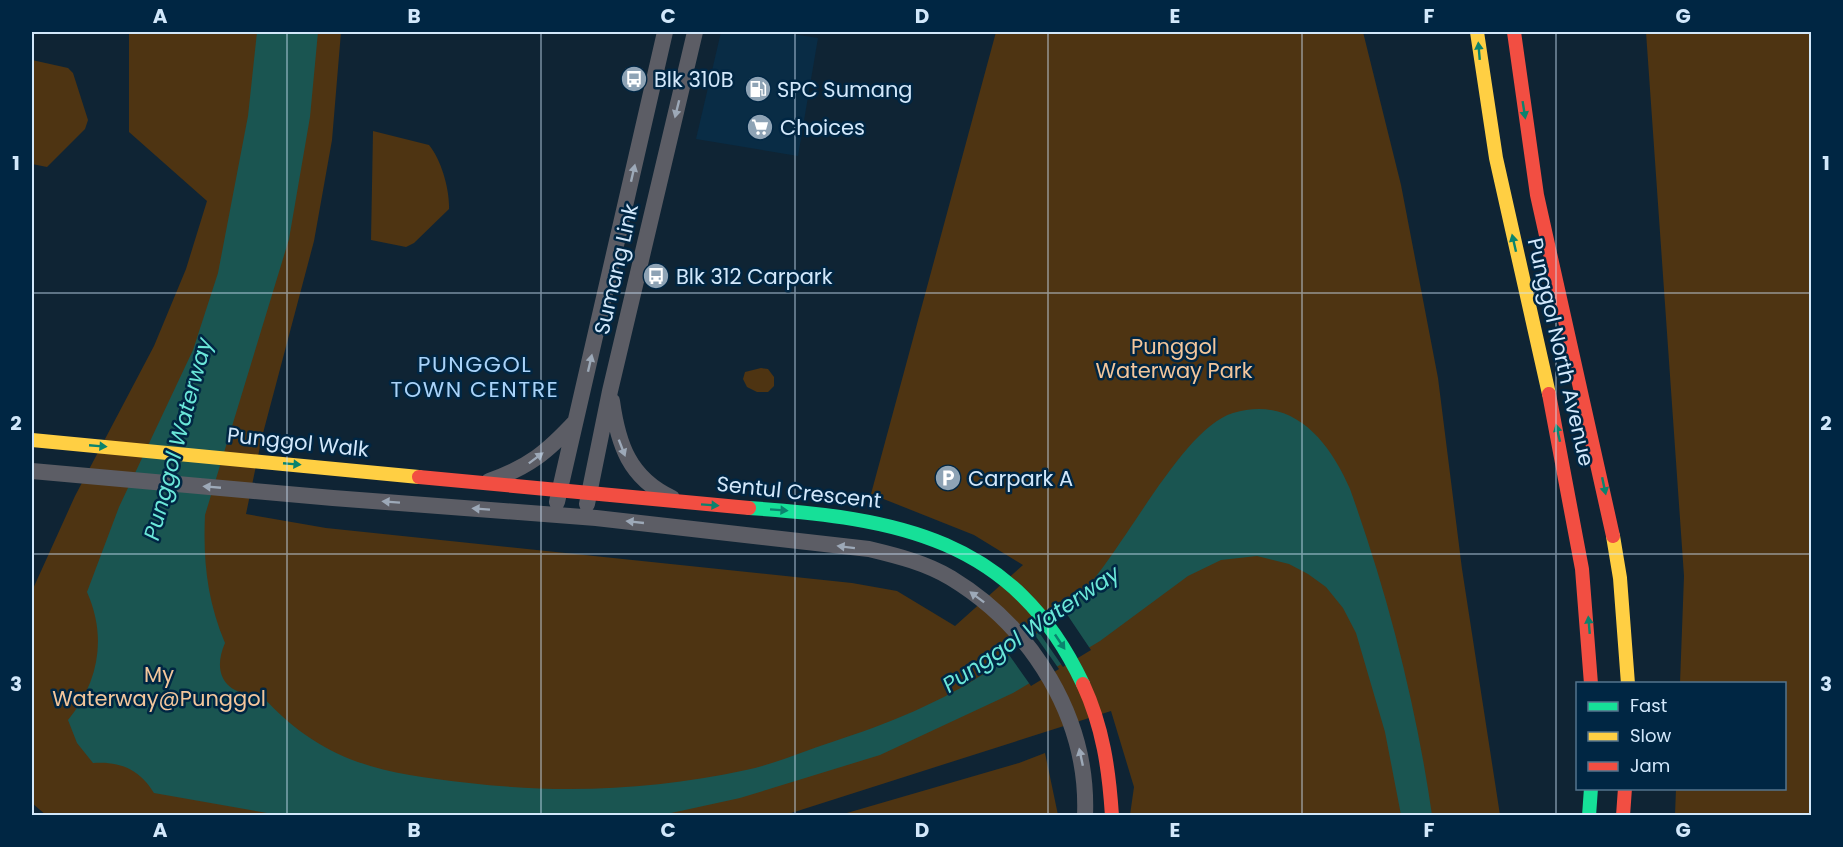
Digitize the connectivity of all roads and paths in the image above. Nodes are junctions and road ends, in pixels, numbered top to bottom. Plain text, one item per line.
1 (665, 32) edge
2 (695, 32) edge
3 (1477, 32) edge
4 (1514, 32) edge
5 (610, 391) junction
6 (577, 420) junction
7 (36, 440) edge
8 (35, 471) edge
9 (486, 482) junction
10 (560, 491) junction
11 (589, 494) junction
12 (683, 503) junction
13 (554, 514) junction
14 (584, 517) junction
15 (1591, 682) edge
16 (1628, 682) edge
17 (1591, 790) edge
18 (1626, 790) edge
19 (1085, 816) edge
20 (1112, 816) edge
21 (1589, 816) edge
22 (1623, 816) edge

6 -> 1 street, Sumang Link
2 -> 5 street, Sumang Link
15 -> 3 main road, Punggol North Avenue
4 -> 16 main road, Punggol North Avenue
5 - 11 street, Sumang Link
5 -> 12 street
9 -> 6 street
6 - 10 street, Sumang Link
7 -> 9 main road, Punggol Walk
13 -> 8 street
9 - 10 main road, Punggol Walk
10 - 11 main road, Sentul Crescent
10 - 13 street, Sumang Link
11 - 12 main road, Sentul Crescent
11 - 14 street, Sumang Link
12 -> 20 main road, Sentul Crescent
13 - 14 street
19 -> 14 street
17 - 21 main road
18 - 22 main road

